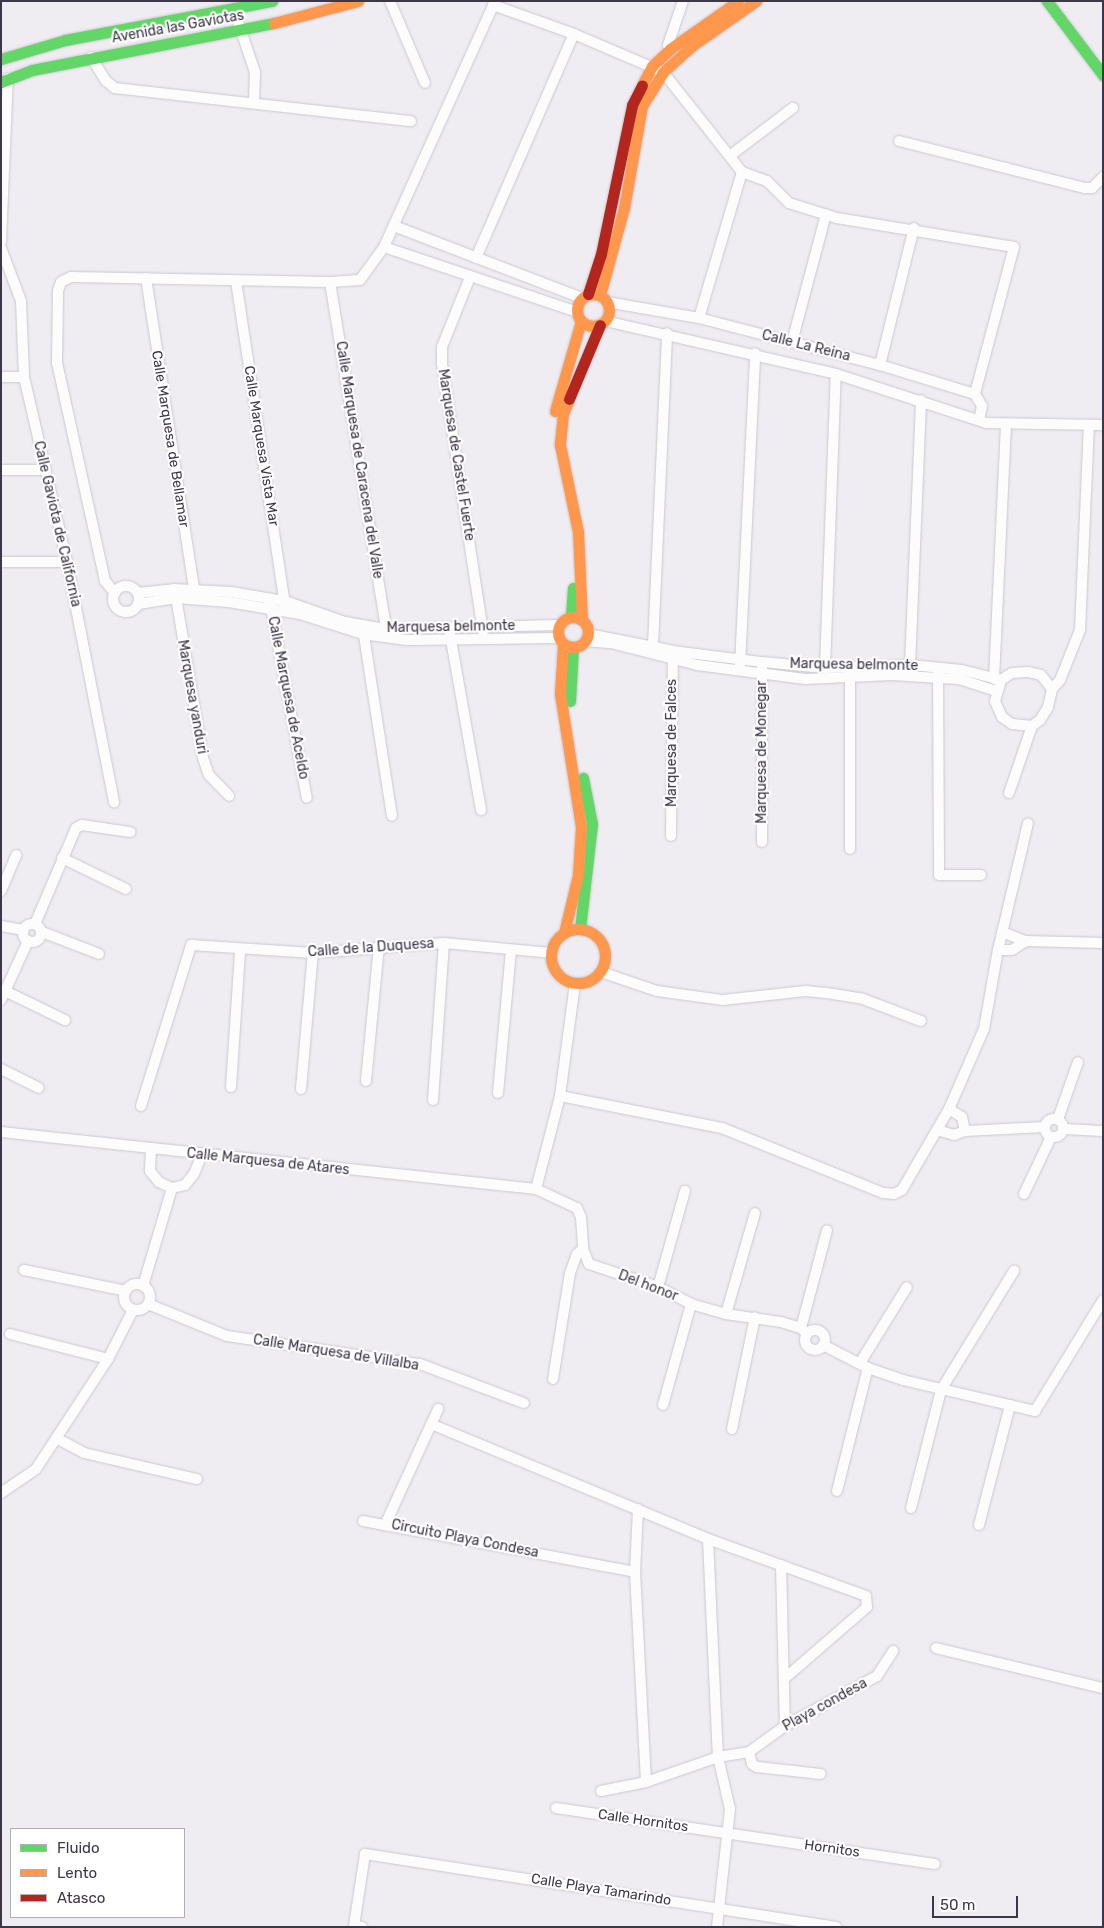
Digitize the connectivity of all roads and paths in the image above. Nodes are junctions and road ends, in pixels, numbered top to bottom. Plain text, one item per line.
1 (272, 1) edge
2 (358, 1) edge
3 (390, 1) edge
4 (683, 1) edge
5 (738, 1) edge
6 (756, 1) edge
7 (1047, 1) edge
8 (494, 3) edge
9 (321, 6) edge
10 (234, 10) junction
11 (243, 31) junction
12 (574, 34) junction
13 (670, 49) junction
14 (91, 57) junction
15 (1, 59) edge
16 (652, 66) junction
17 (663, 72) junction
18 (1103, 75) edge
19 (8, 79) edge
20 (425, 83) dead end
21 (254, 102) junction
22 (793, 108) dead end
23 (411, 121) dead end
24 (899, 141) dead end
25 (731, 155) junction
26 (742, 172) junction
27 (1103, 176) edge
28 (826, 214) junction
29 (394, 226) junction
30 (914, 228) junction
31 (1, 242) edge
32 (384, 247) junction
33 (1, 248) edge
34 (476, 258) junction
35 (470, 276) junction
36 (146, 278) junction
37 (236, 281) junction
38 (330, 282) junction
39 (585, 296) junction
40 (604, 298) junction
41 (579, 316) junction
42 (698, 318) junction
43 (603, 323) junction
44 (667, 333) junction
45 (792, 342) junction
46 (755, 353) junction
47 (880, 365) junction
48 (836, 374) junction
49 (1, 377) edge
50 (24, 377) junction
51 (976, 394) junction
52 (921, 400) junction
53 (979, 420) junction
54 (1006, 424) junction
55 (1089, 425) junction
56 (1103, 425) edge
57 (1, 470) edge
58 (45, 470) junction
59 (1, 562) edge
60 (67, 562) junction
61 (115, 593) junction
62 (138, 593) junction
63 (175, 593) junction
64 (195, 594) junction
65 (285, 601) junction
66 (270, 603) junction
67 (138, 604) junction
68 (285, 612) junction
69 (576, 618) junction
70 (559, 625) junction
71 (482, 626) junction
72 (363, 630) junction
73 (386, 633) junction
74 (450, 634) junction
75 (587, 637) junction
76 (484, 638) junction
77 (565, 644) junction
78 (653, 645) junction
79 (673, 655) junction
80 (740, 659) junction
81 (910, 665) junction
82 (850, 666) junction
83 (762, 667) junction
84 (825, 668) junction
85 (740, 671) junction
86 (938, 672) junction
87 (850, 677) junction
88 (998, 679) junction
89 (1052, 689) junction
90 (996, 691) junction
91 (1032, 726) junction
92 (1009, 793) dead end
93 (229, 796) dead end
94 (307, 798) dead end
95 (114, 802) dead end
96 (481, 810) dead end
97 (392, 816) dead end
98 (1028, 823) dead end
99 (130, 832) dead end
100 (671, 836) dead end
101 (762, 842) dead end
102 (850, 849) dead end
103 (16, 855) dead end
104 (62, 858) junction
105 (981, 875) dead end
106 (126, 889) dead end
107 (1, 891) edge
108 (1, 926) edge
109 (39, 928) junction
110 (580, 928) junction
111 (23, 930) junction
112 (1002, 932) junction
113 (564, 933) junction
114 (28, 941) junction
115 (1026, 941) junction
116 (444, 943) junction
117 (1103, 943) edge
118 (379, 946) junction
119 (240, 950) junction
120 (998, 950) junction
121 (511, 951) junction
122 (312, 953) junction
123 (551, 953) junction
124 (99, 954) dead end
125 (600, 972) junction
126 (575, 983) junction
127 (3, 996) edge
128 (65, 1020) dead end
129 (921, 1021) dead end
130 (1078, 1062) dead end
131 (1, 1070) edge
132 (366, 1081) dead end
133 (231, 1087) dead end
134 (39, 1088) dead end
135 (301, 1089) dead end
136 (498, 1093) dead end
137 (560, 1096) junction
138 (433, 1100) dead end
139 (141, 1106) dead end
140 (949, 1109) junction
141 (1058, 1119) junction
142 (1045, 1127) junction
143 (1064, 1129) junction
144 (937, 1130) junction
145 (965, 1131) junction
146 (1103, 1131) edge
147 (1, 1132) edge
148 (1052, 1137) junction
149 (150, 1150) junction
150 (202, 1154) junction
151 (172, 1188) junction
152 (536, 1189) junction
153 (685, 1191) dead end
154 (1024, 1194) dead end
155 (755, 1213) dead end
156 (826, 1230) dead end
157 (583, 1249) junction
158 (24, 1270) dead end
159 (1014, 1271) dead end
160 (143, 1286) junction
161 (658, 1287) junction
162 (907, 1287) dead end
163 (126, 1291) junction
164 (1103, 1300) edge
165 (148, 1304) junction
166 (691, 1304) junction
167 (133, 1310) junction
168 (726, 1314) junction
169 (755, 1317) junction
170 (804, 1331) junction
171 (10, 1334) dead end
172 (108, 1359) junction
173 (864, 1366) junction
174 (553, 1379) dead end
175 (941, 1390) junction
176 (524, 1403) dead end
177 (1010, 1404) junction
178 (663, 1405) dead end
179 (438, 1409) dead end
180 (432, 1424) junction
181 (732, 1429) dead end
182 (56, 1438) junction
183 (197, 1479) dead end
184 (837, 1491) dead end
185 (1, 1493) edge
186 (911, 1508) dead end
187 (638, 1509) junction
188 (363, 1521) dead end
189 (385, 1525) junction
190 (979, 1525) dead end
191 (708, 1539) junction
192 (781, 1565) junction
193 (635, 1572) junction
194 (936, 1648) dead end
195 (893, 1651) dead end
196 (785, 1678) junction
197 (1103, 1688) edge
198 (785, 1726) junction
199 (749, 1752) junction
200 (718, 1757) junction
201 (821, 1774) dead end
202 (646, 1782) junction
203 (601, 1791) dead end
204 (556, 1808) dead end
205 (729, 1834) junction
206 (935, 1864) dead end
207 (720, 1908) junction
208 (358, 1926) edge
209 (717, 1927) edge
210 (836, 1927) edge

1 - 10 street, Avenida las Gaviotas
2 - 9 street, Avenida las Gaviotas
3 - 20 street
4 - 13 street
5 - 13 street
6 - 17 street
7 - 18 street
8 - 12 street
8 - 29 street
9 - 11 street, Avenida las Gaviotas
10 - 11 street
10 - 15 street, Avenida las Gaviotas
11 - 14 street, Avenida las Gaviotas
11 - 21 street
12 - 16 street
12 - 34 street
13 - 16 street
14 - 19 street, Avenida las Gaviotas
14 - 21 street
16 - 17 street
16 - 39 street
17 - 25 street
17 - 40 street
19 - 31 street
21 - 23 street
22 - 25 street
24 - 27 street
25 - 26 street
26 - 28 street
26 - 42 street
28 - 30 street
28 - 45 street
29 - 32 street
29 - 34 street
30 - 47 street
30 - 51 street
32 - 35 street
32 - 38 street
33 - 50 street, Calle Gaviota de California
34 - 39 street
35 - 41 street
35 - 71 street, Marquesa de Castel Fuerte
36 - 37 street
36 - 61 street
36 - 64 street, Calle Marquesa de Bellamar
37 - 38 street
37 - 65 street, Calle Marquesa Vista Mar
38 - 73 street, Calle Marquesa de Caracena del Valle
39 - 40 street
39 - 41 street
40 - 42 street, Calle La Reina
40 - 43 street
41 - 43 street
41 - 69 street
42 - 45 street, Calle La Reina
43 - 44 street, Calle La Reina
43 - 69 street
44 - 46 street, Calle La Reina
44 - 78 street
45 - 47 street, Calle La Reina
46 - 48 street, Calle La Reina
46 - 80 street
47 - 51 street, Calle La Reina
48 - 52 street, Calle La Reina
48 - 84 street
49 - 50 street
50 - 58 street, Calle Gaviota de California
51 - 53 street
52 - 53 street, Calle La Reina
52 - 81 street
53 - 54 street, Calle La Reina
54 - 55 street, Calle La Reina
54 - 88 street
55 - 56 street, Calle La Reina
55 - 89 street
57 - 58 street
58 - 60 street, Calle Gaviota de California
59 - 60 street
60 - 95 street, Calle Gaviota de California
61 - 62 street
61 - 67 street
62 - 63 street, Marquesa belmonte
62 - 67 street
63 - 64 street, Marquesa belmonte
63 - 67 street, Marquesa belmonte
63 - 93 street, Marquesa yanduri
64 - 66 street, Marquesa belmonte
65 - 66 street, Marquesa belmonte
65 - 68 street, Calle Marquesa Vista Mar
65 - 72 street, Marquesa belmonte
66 - 68 street, Marquesa belmonte
66 - 94 street, Calle Marquesa de Aceldo
68 - 72 street, Marquesa belmonte
69 - 70 street
69 - 75 street
70 - 71 street, Marquesa belmonte
70 - 77 street
71 - 74 street, Marquesa belmonte
71 - 76 street, Marquesa de Castel Fuerte
72 - 73 street, Marquesa belmonte
72 - 97 street
73 - 74 street, Marquesa belmonte
74 - 76 street, Marquesa belmonte
74 - 96 street
75 - 77 street
75 - 78 street, Marquesa belmonte
75 - 79 street, Marquesa belmonte
76 - 77 street, Marquesa belmonte
77 - 110 street
77 - 113 street
78 - 79 street, Marquesa belmonte
79 - 80 street, Marquesa belmonte
79 - 85 street, Marquesa belmonte
79 - 100 street, Marquesa de Falces
80 - 83 street, Marquesa belmonte
80 - 85 street
81 - 82 street, Marquesa belmonte
81 - 86 street, Marquesa belmonte
82 - 84 street, Marquesa belmonte
82 - 87 street
83 - 84 street, Marquesa belmonte
83 - 85 street, Marquesa belmonte
83 - 87 street, Marquesa belmonte
83 - 101 street, Marquesa de Monegar
86 - 87 street, Marquesa belmonte
86 - 88 street, Marquesa belmonte
86 - 90 street, Marquesa belmonte
86 - 105 street
87 - 102 street
88 - 89 street
88 - 90 street
89 - 91 street
90 - 91 street
91 - 92 street
98 - 112 street
99 - 104 street
103 - 107 street
104 - 106 street
104 - 109 street
108 - 111 street
109 - 111 street
109 - 114 street
109 - 124 street
110 - 113 street
110 - 125 street
111 - 114 street
112 - 115 street
112 - 120 street
113 - 123 street
114 - 127 street
115 - 117 street
115 - 120 street
116 - 118 street, Calle de la Duquesa
116 - 121 street, Calle de la Duquesa
116 - 138 street
118 - 122 street, Calle de la Duquesa
118 - 132 street
119 - 122 street, Calle de la Duquesa
119 - 133 street
119 - 139 street, Calle de la Duquesa
120 - 140 street
121 - 123 street, Calle de la Duquesa
121 - 136 street
122 - 135 street
123 - 126 street
125 - 126 street
125 - 129 street
126 - 137 street
127 - 128 street
130 - 141 street
131 - 134 street
137 - 144 street
137 - 152 street
140 - 144 street
140 - 145 street
141 - 142 street
141 - 143 street
142 - 145 street
142 - 148 street
143 - 146 street
143 - 148 street
144 - 145 street
147 - 149 street, Calle Marquesa de Atares
148 - 154 street
149 - 150 street, Calle Marquesa de Atares
149 - 151 street
150 - 151 street
150 - 152 street, Calle Marquesa de Atares
151 - 160 street
152 - 157 street
153 - 161 street
155 - 168 street
156 - 170 street
157 - 161 street, Del honor
157 - 174 street
158 - 163 street
159 - 175 street
160 - 163 street
160 - 165 street
161 - 166 street, Del honor
162 - 173 street
163 - 167 street
164 - 177 street
165 - 167 street
165 - 176 street, Calle Marquesa de Villalba
166 - 168 street, Del honor
166 - 178 street
167 - 172 street
168 - 169 street, Del honor
169 - 170 street, Del honor
169 - 181 street
170 - 173 street
171 - 172 street
172 - 182 street
173 - 175 street
173 - 184 street
175 - 177 street
175 - 186 street
177 - 190 street
179 - 180 street, Circuito Playa Condesa
180 - 187 street
180 - 189 street, Circuito Playa Condesa
182 - 183 street
182 - 185 street
187 - 191 street
187 - 193 street
188 - 189 street
189 - 193 street, Circuito Playa Condesa
191 - 192 street
191 - 200 street
192 - 196 street
192 - 196 street
193 - 202 street
194 - 197 street
195 - 198 street, Playa condesa
196 - 198 street
198 - 199 street, Playa condesa
199 - 200 street, Playa condesa
199 - 201 street
200 - 202 street
200 - 205 street
202 - 203 street
204 - 205 street, Calle Hornitos
205 - 206 street, Hornitos
205 - 207 street
207 - 208 street, Calle Playa Tamarindo
207 - 209 street
207 - 210 street, Calle Playa Tamarindo

